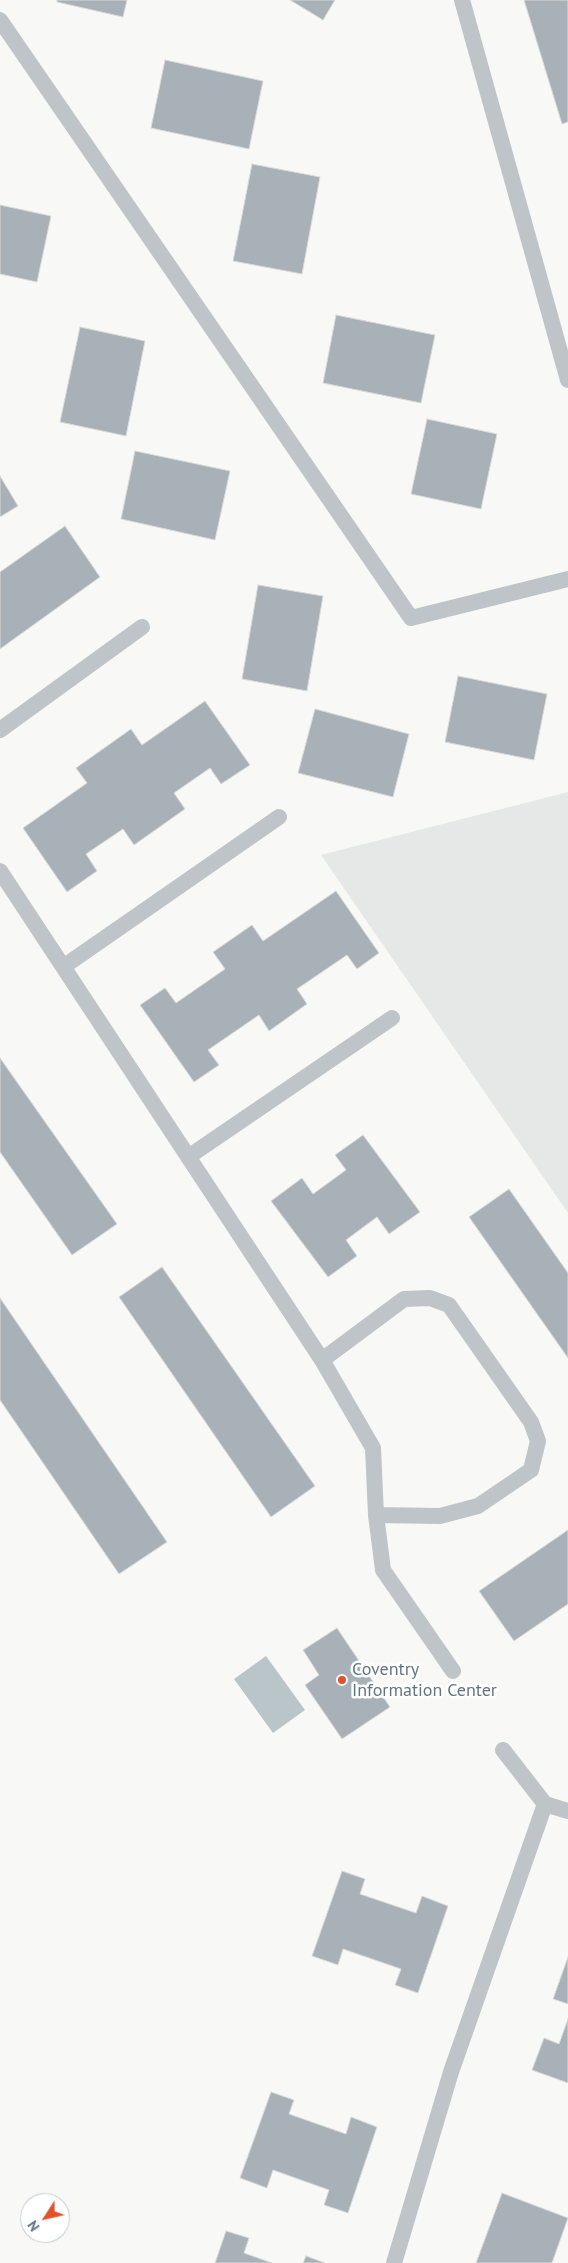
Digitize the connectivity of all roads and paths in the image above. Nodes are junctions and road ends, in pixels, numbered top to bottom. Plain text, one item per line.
1 (462, 0) edge
2 (0, 20) edge
3 (568, 380) edge
4 (568, 579) edge
5 (142, 627) dead end
6 (0, 730) edge
7 (279, 817) dead end
8 (0, 871) edge
9 (63, 967) junction
10 (392, 1018) dead end
11 (188, 1157) junction
12 (322, 1360) junction
13 (376, 1515) junction
14 (453, 1670) dead end
15 (503, 1750) dead end
16 (545, 1804) junction
17 (568, 1811) edge
18 (394, 2263) edge

1 - 3 lane
2 - 4 lane
5 - 6 lane
7 - 9 lane
8 - 9 lane
9 - 11 lane
10 - 11 lane
11 - 12 lane
12 - 13 lane
12 - 13 lane
13 - 14 lane
15 - 16 lane
16 - 17 lane
16 - 18 lane

